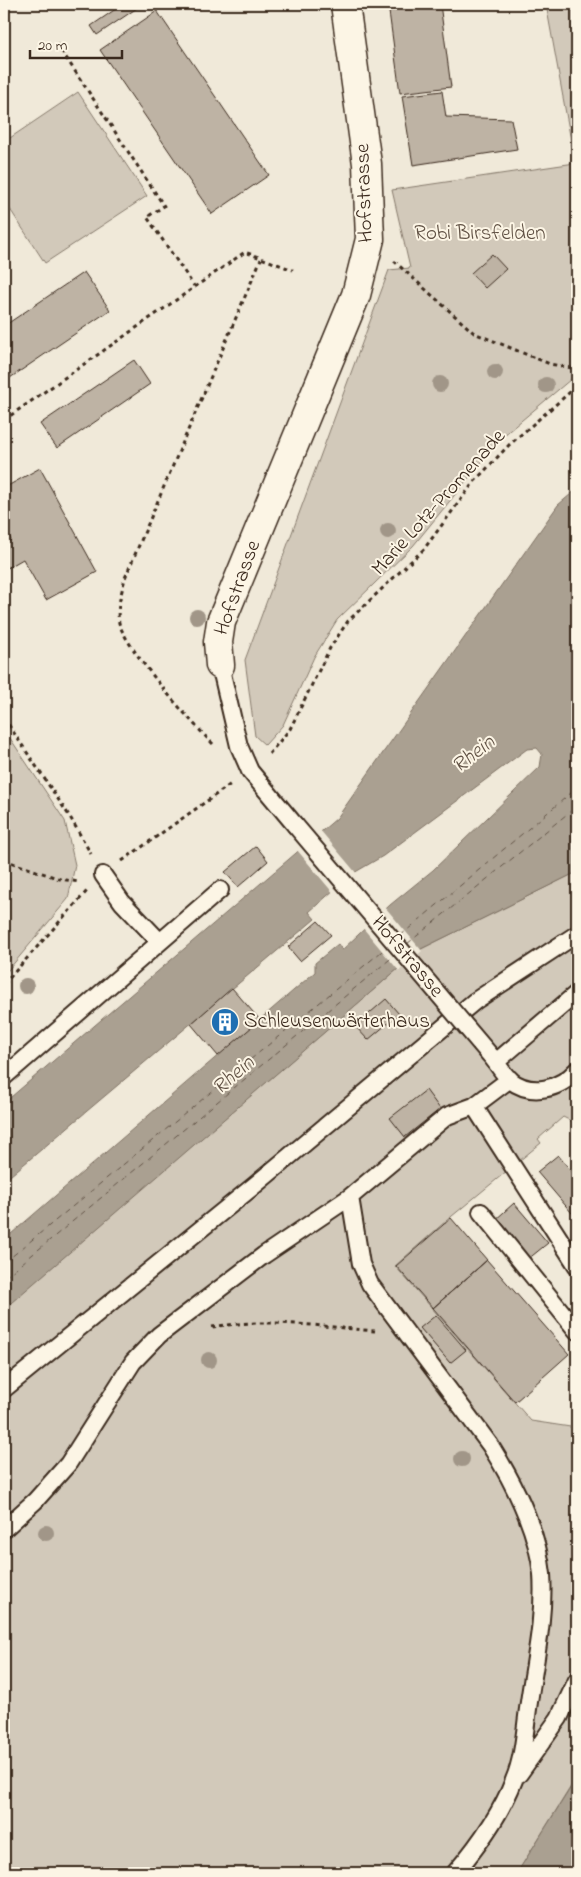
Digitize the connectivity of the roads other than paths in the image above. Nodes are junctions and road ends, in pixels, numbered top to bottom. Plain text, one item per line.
1 (345, 4) edge
2 (220, 665) joint
3 (103, 875) road end
4 (220, 890) dead end
5 (577, 934) edge
6 (160, 942) junction
7 (577, 993) edge
8 (493, 1058) junction
9 (577, 1070) edge
10 (4, 1077) edge
11 (510, 1079) junction
12 (474, 1106) junction
13 (350, 1197) junction
14 (481, 1212) dead end
15 (577, 1266) edge
16 (577, 1331) edge
17 (4, 1389) edge
18 (4, 1529) edge
19 (577, 1680) edge
20 (514, 1780) junction
21 (455, 1873) edge

1 - 2 street, Hofstrasse
2 - 8 lane, Hofstrasse, bridge
3 - 6 lane
4 - 6 lane
5 - 17 lane
6 - 10 lane
7 - 8 lane
8 - 11 lane, Hofstrasse
9 - 11 lane, Hofstrasse
11 - 12 lane
12 - 13 lane
12 - 15 lane
13 - 18 lane
13 - 20 lane
14 - 16 lane
19 - 20 lane
20 - 21 lane

